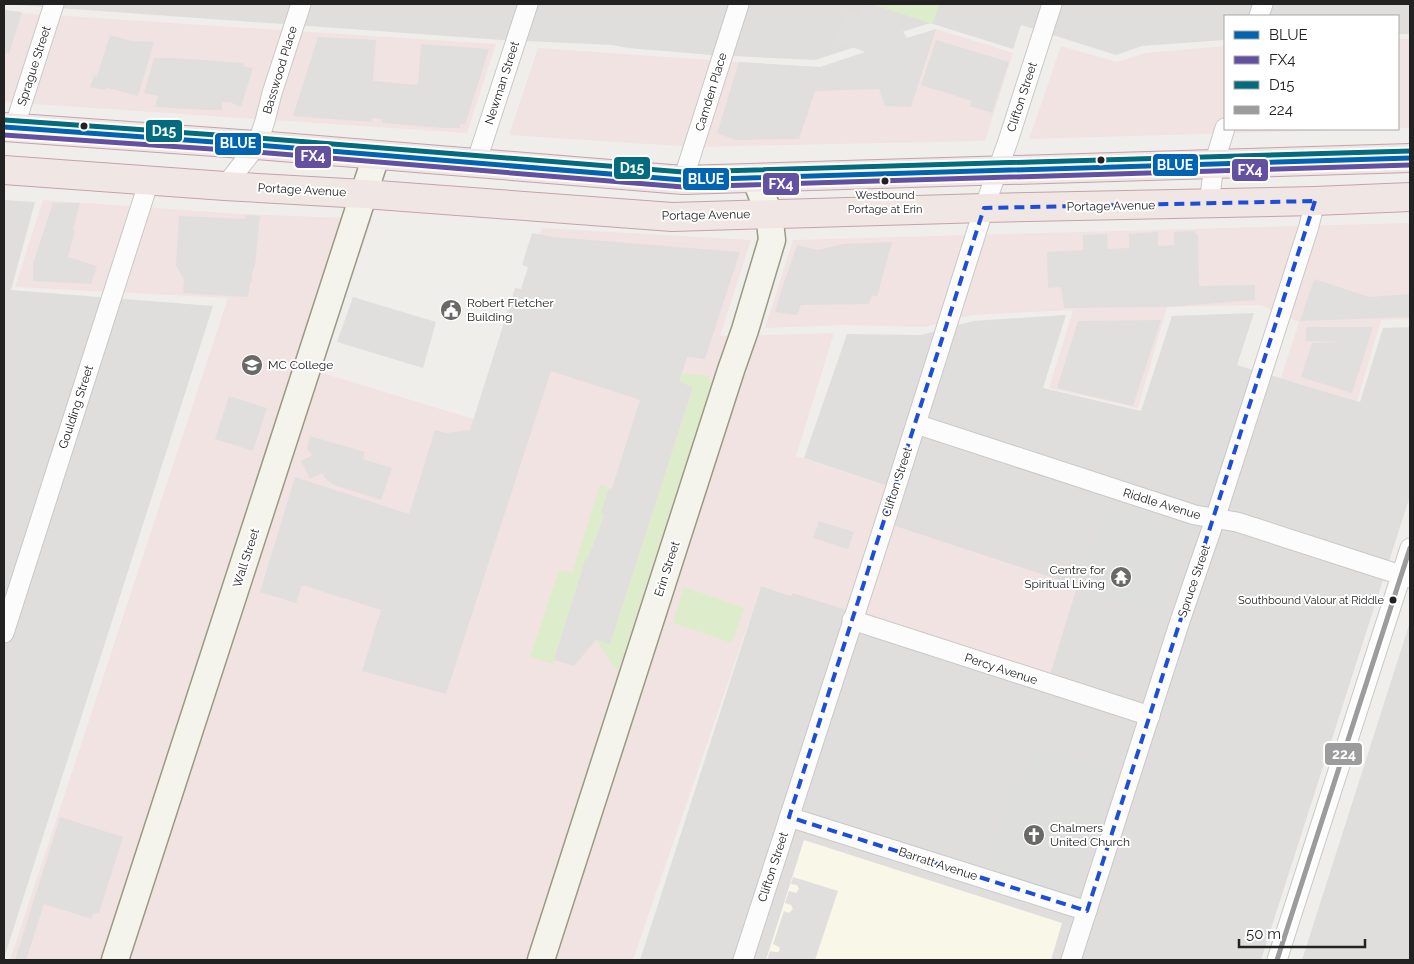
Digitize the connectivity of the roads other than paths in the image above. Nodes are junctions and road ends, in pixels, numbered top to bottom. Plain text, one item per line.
1 (54, 4) edge
2 (301, 4) edge
3 (528, 4) edge
4 (739, 4) edge
5 (1052, 4) edge
6 (9, 128) edge
7 (1224, 130) edge
8 (257, 145) junction
9 (376, 156) junction
10 (1410, 158) edge
11 (476, 163) junction
12 (1214, 164) junction
13 (4, 170) edge
14 (996, 171) junction
15 (754, 178) junction
16 (683, 180) junction
17 (149, 181) junction
18 (225, 186) junction
19 (364, 194) junction
20 (1410, 197) edge
21 (1315, 201) junction
22 (1209, 204) junction
23 (984, 208) junction
24 (769, 214) junction
25 (916, 424) junction
26 (1216, 519) junction
27 (1410, 548) edge
28 (1406, 576) edge
29 (852, 620) junction
30 (4, 633) edge
31 (1150, 716) junction
32 (789, 817) junction
33 (1087, 911) junction
34 (115, 960) edge
35 (541, 960) edge
36 (742, 960) edge
37 (1070, 960) edge
38 (1277, 960) edge

1 - 6 street, Sprague Street
2 - 8 street, Basswood Place
3 - 11 street, Newman Street
4 - 16 street, Camden Place
5 - 14 street, Clifton Street
6 - 8 highway
7 - 12 street
8 - 9 highway
8 - 18 street, Basswood Place
9 - 11 highway
9 - 19 main road, Wall Street
10 - 12 highway
11 - 16 highway
12 - 14 highway
12 - 22 street
13 - 17 highway, Portage Avenue
14 - 15 highway
14 - 23 street, Clifton Street
15 - 16 highway
15 - 24 main road, Erin Street
17 - 18 highway, Portage Avenue
17 - 30 street, Goulding Street
18 - 19 highway, Portage Avenue
19 - 24 highway, Portage Avenue
19 - 34 main road, Wall Street
20 - 21 highway, Portage Avenue
21 - 22 highway, Portage Avenue
21 - 26 street, Spruce Street
22 - 23 highway, Portage Avenue
23 - 24 highway, Portage Avenue
23 - 25 street, Clifton Street
24 - 35 main road, Erin Street
25 - 26 street, Riddle Avenue
25 - 29 street, Clifton Street
26 - 28 street, Riddle Avenue
26 - 31 street, Spruce Street
27 - 28 street
28 - 38 street
29 - 31 street, Percy Avenue
29 - 32 street, Clifton Street
31 - 33 street, Spruce Street
32 - 33 street, Barratt Avenue
32 - 36 street, Clifton Street
33 - 37 street, Spruce Street

